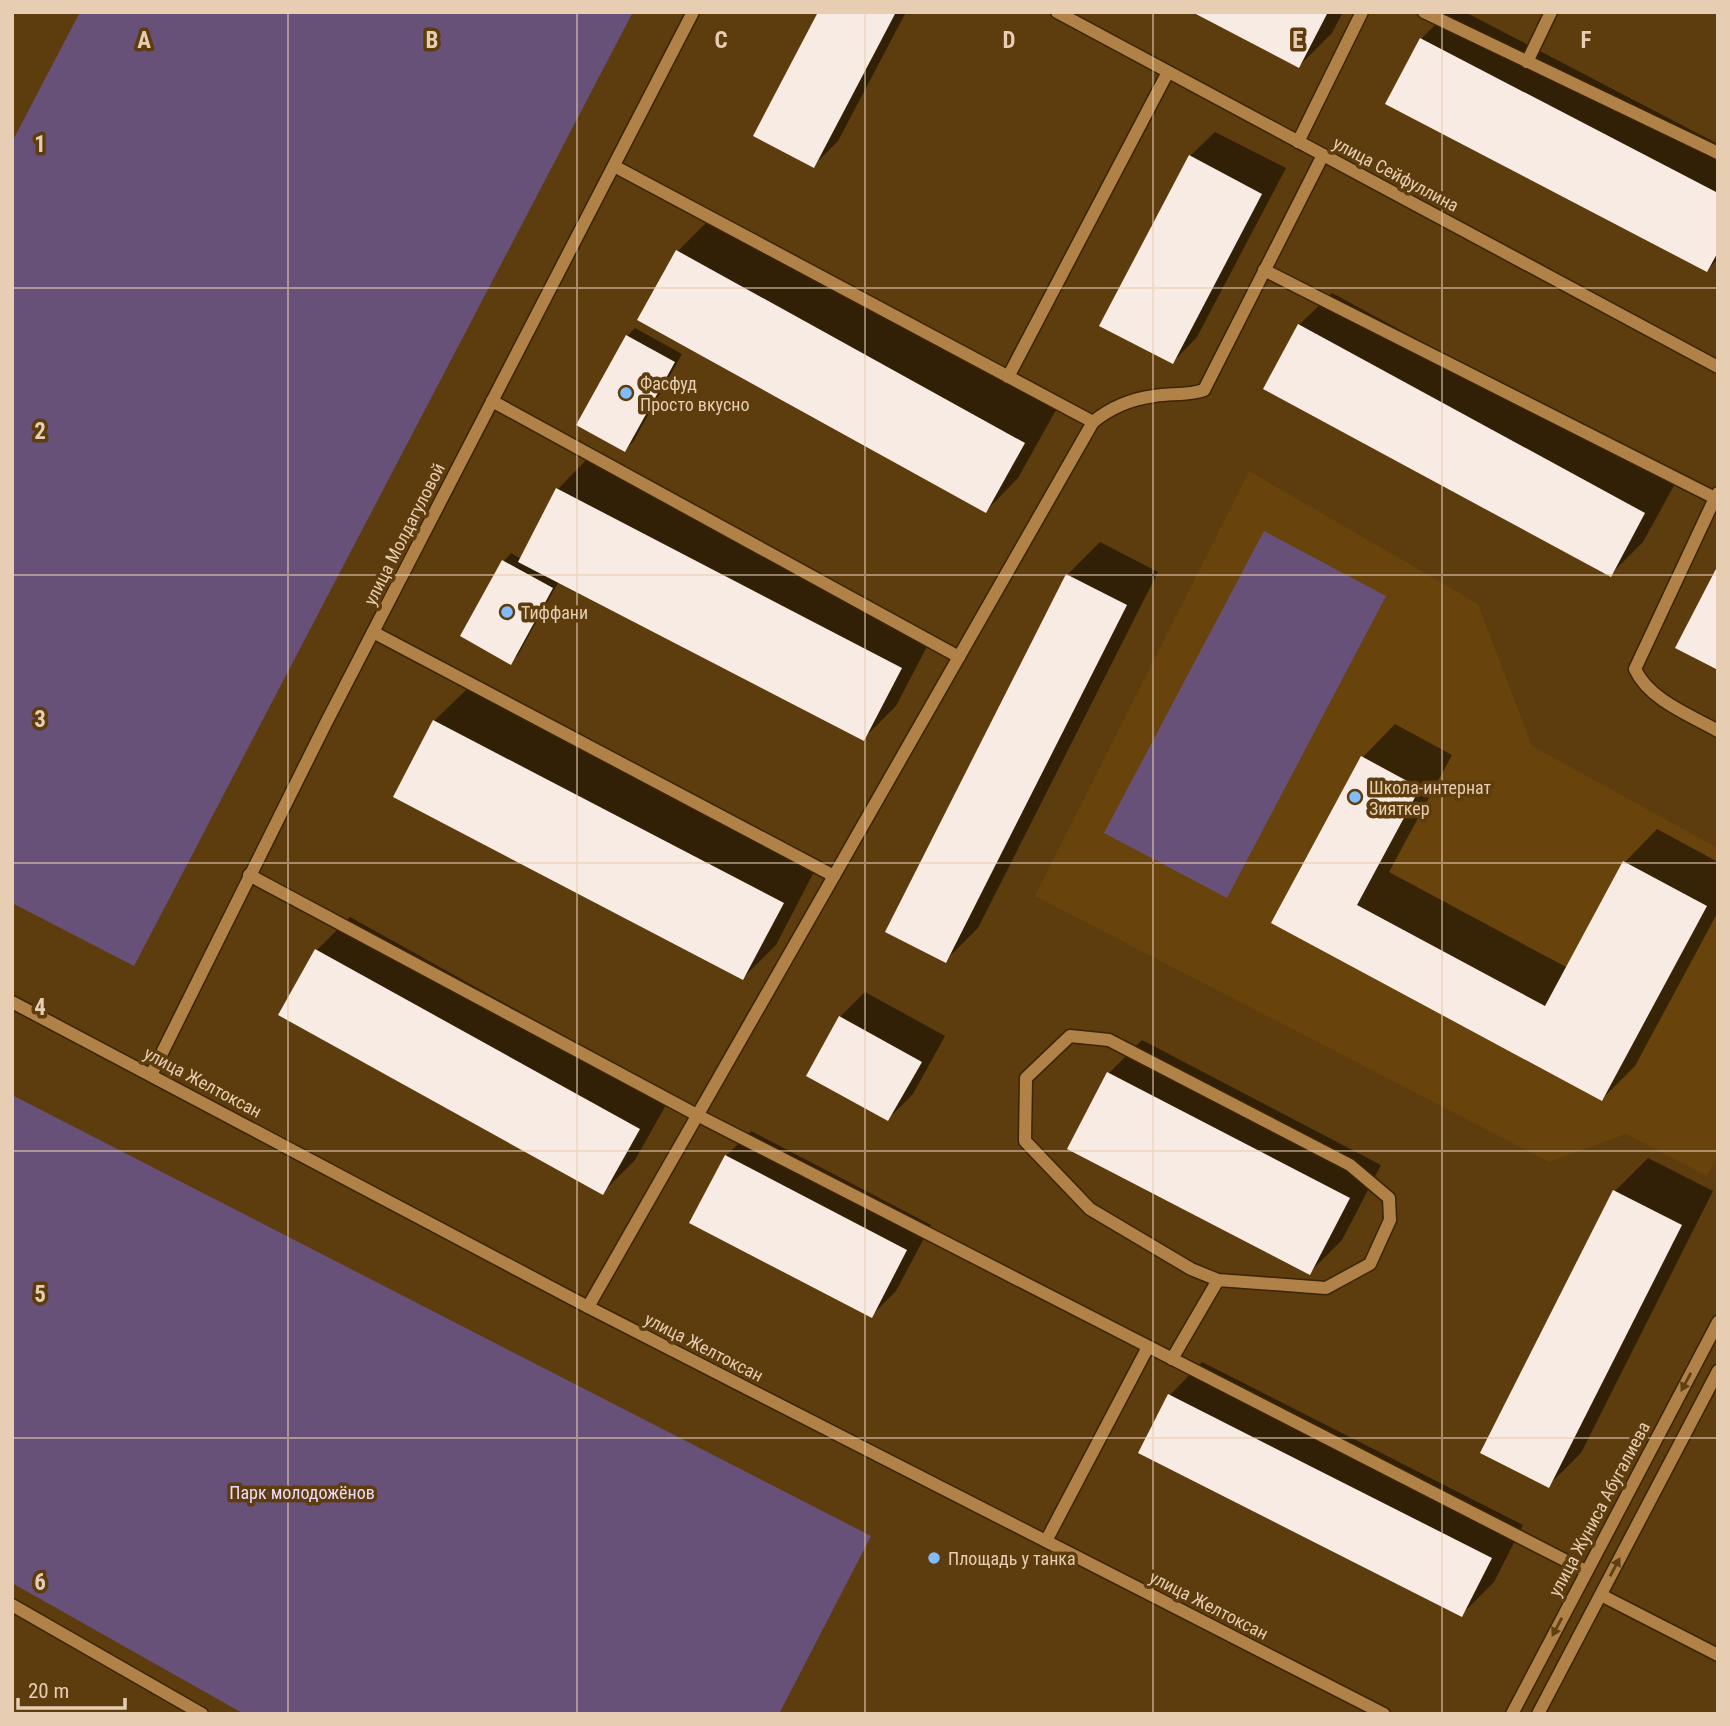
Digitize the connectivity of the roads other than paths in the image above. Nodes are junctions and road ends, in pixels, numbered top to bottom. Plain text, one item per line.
1 (693, 12) edge
2 (1058, 12) edge
3 (1362, 12) edge
4 (1424, 12) edge
5 (1551, 12) edge
6 (1527, 62) junction
7 (1168, 72) junction
8 (1298, 142) junction
9 (1718, 153) edge
10 (1323, 155) junction
11 (614, 166) junction
12 (1264, 270) junction
13 (1718, 368) edge
14 (1008, 377) junction
15 (492, 401) junction
16 (1093, 422) junction
17 (1716, 496) edge
18 (373, 632) junction
19 (959, 657) junction
20 (1718, 731) edge
21 (249, 875) junction
22 (834, 876) junction
23 (12, 1002) edge
24 (151, 1075) junction
25 (697, 1115) junction
26 (1218, 1280) junction
27 (588, 1307) junction
28 (1718, 1322) edge
29 (1148, 1347) junction
30 (1172, 1359) junction
31 (1718, 1371) edge
32 (1046, 1541) junction
33 (1586, 1571) junction
34 (1601, 1595) junction
35 (12, 1605) edge
36 (1718, 1655) edge
37 (202, 1714) edge
38 (1384, 1714) edge
39 (1512, 1714) edge
40 (1538, 1714) edge

1 - 11 street, улица Молдагуловой
2 - 7 street, улица Сейфуллина
3 - 8 street
4 - 6 street
5 - 6 street
6 - 9 street
7 - 8 street, улица Сейфуллина
7 - 14 street
8 - 10 street, улица Сейфуллина
10 - 12 street
10 - 13 street, улица Сейфуллина
11 - 14 street
11 - 15 street, улица Молдагуловой
12 - 16 street
12 - 17 street
14 - 16 street
15 - 18 street, улица Молдагуловой
15 - 19 street
16 - 19 street
17 - 20 street
18 - 21 street, улица Молдагуловой
18 - 22 street
19 - 22 street
21 - 24 street, улица Молдагуловой
21 - 25 street
22 - 25 street
23 - 24 street, улица Желтоксан
24 - 27 street, улица Желтоксан
25 - 27 street
25 - 29 street
26 - 26 street
26 - 30 street
27 - 32 street, улица Желтоксан
28 -> 33 street, улица Жуниса Абугалиева
29 - 30 street
29 - 32 street
30 - 33 street
34 -> 31 street
32 - 38 street, улица Желтоксан
33 -> 39 street, улица Жуниса Абугалиева
34 - 36 street
34 - 40 street
35 - 37 street

